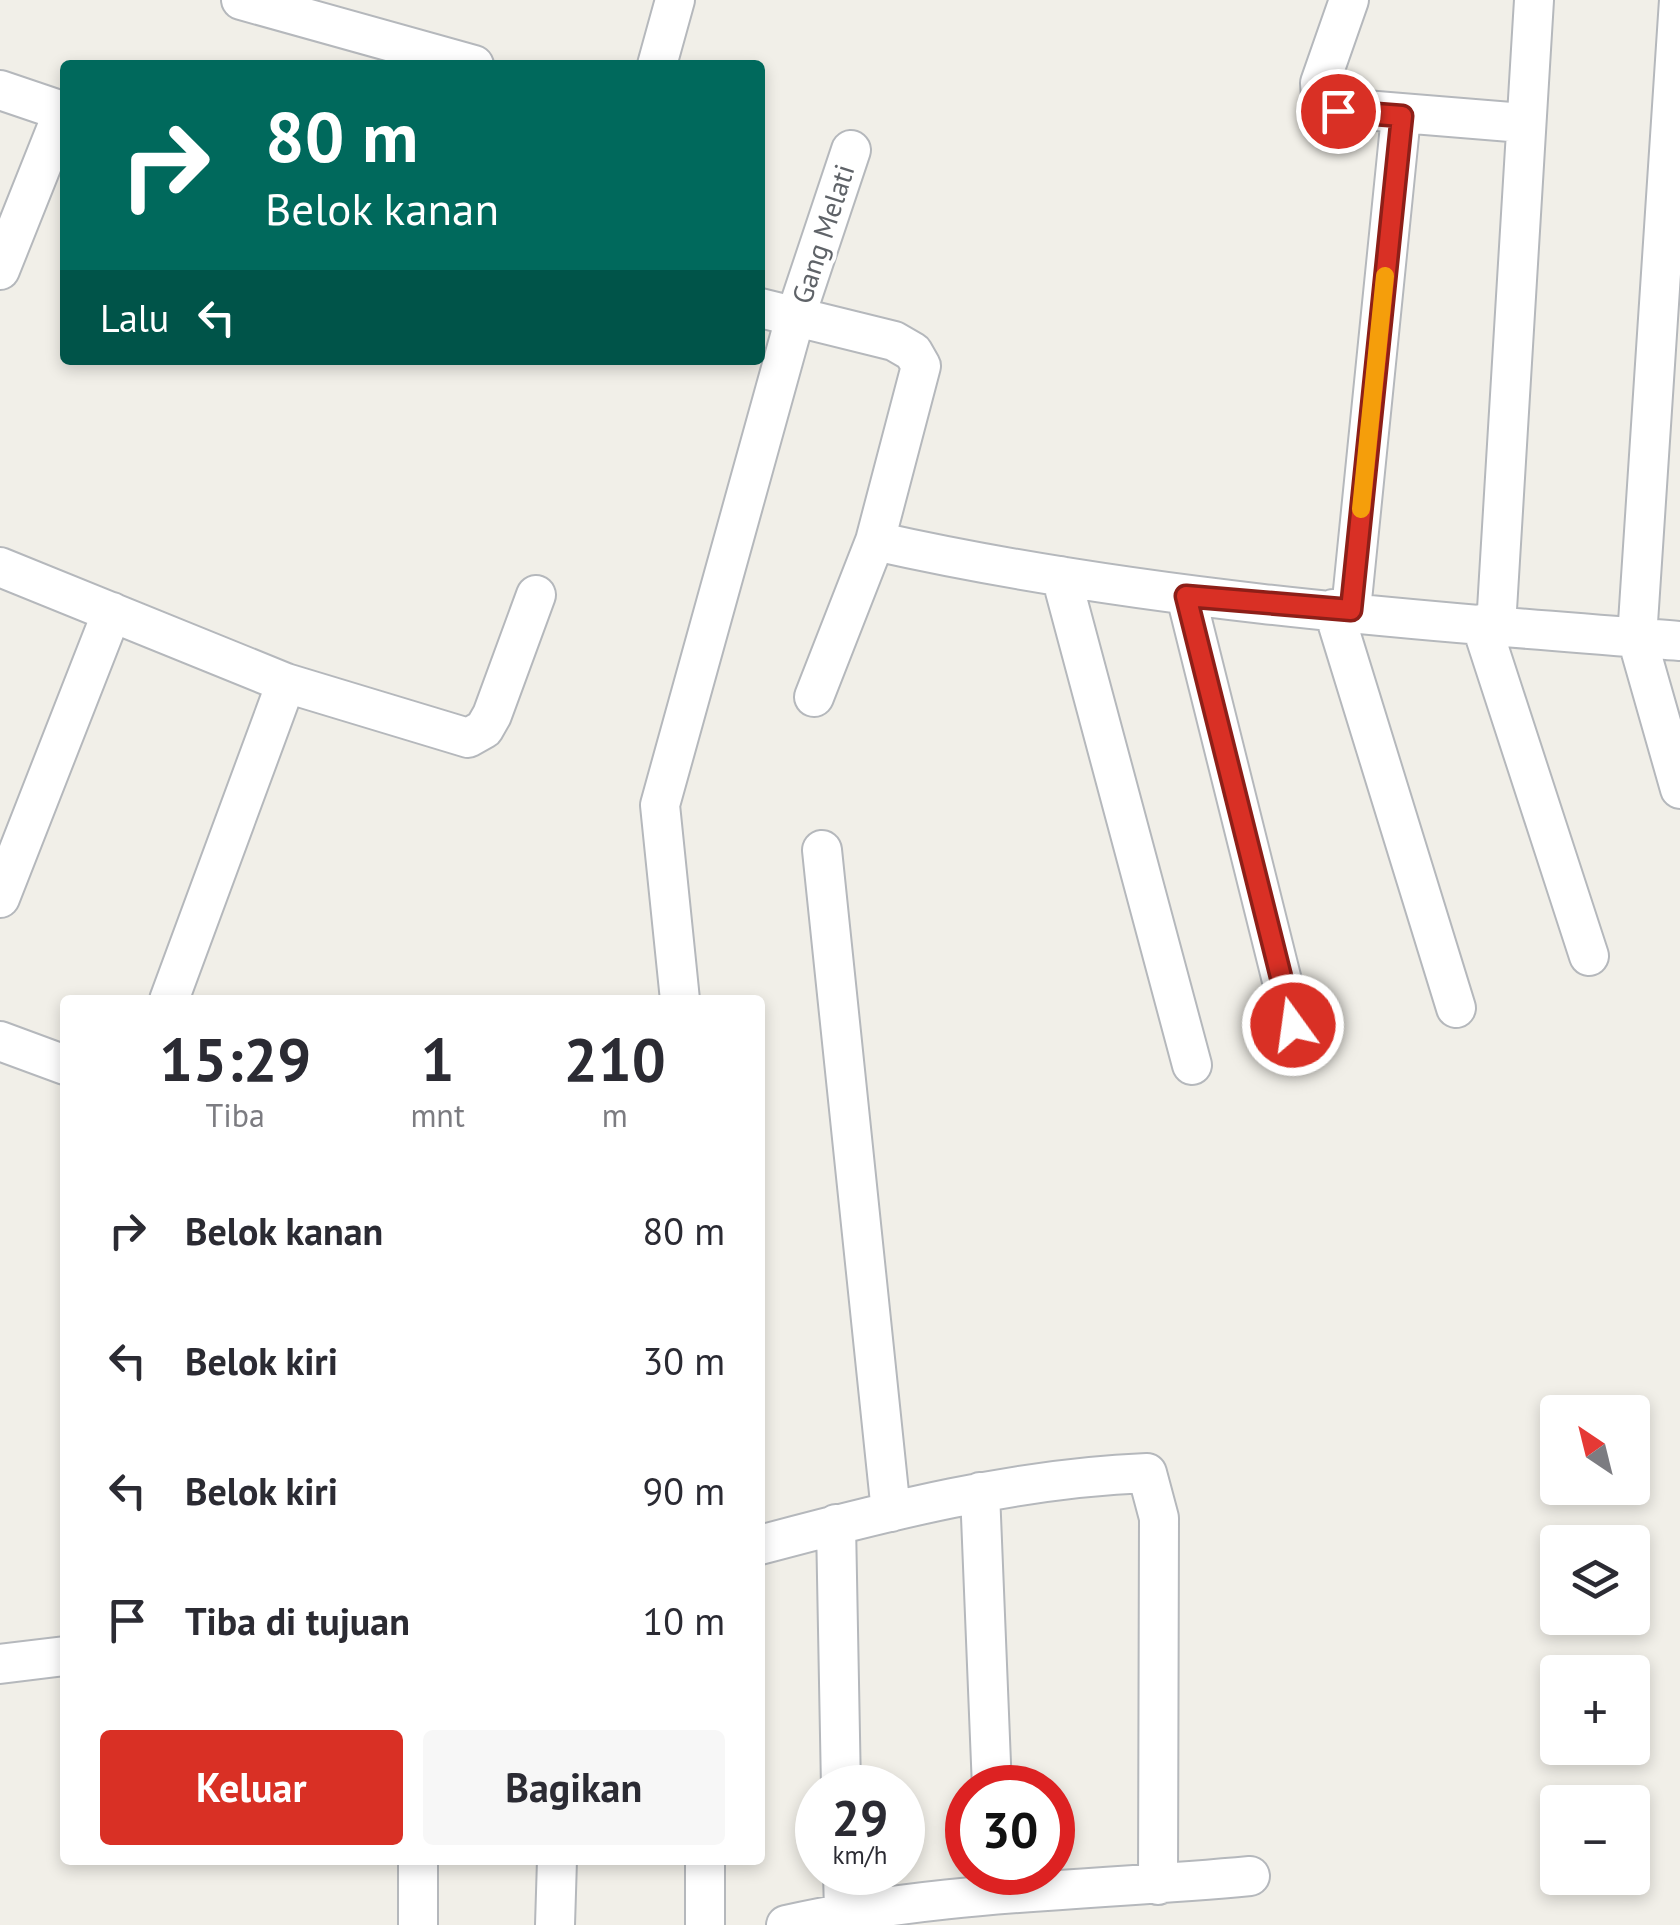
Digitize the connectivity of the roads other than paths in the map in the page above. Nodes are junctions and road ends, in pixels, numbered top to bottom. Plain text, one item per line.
1 (241, 0) edge
2 (675, 0) edge
3 (1348, 0) edge
4 (1534, 0) edge
5 (1679, 0) edge
6 (456, 60) edge
7 (658, 60) edge
8 (0, 90) edge
9 (60, 111) edge
10 (1402, 116) junction
11 (60, 122) edge
12 (1524, 122) junction
13 (1675, 124) edge
14 (851, 150) dead end
15 (1672, 220) edge
16 (0, 268) edge
17 (778, 313) edge
18 (1668, 345) edge
19 (1664, 490) edge
20 (874, 542) junction
21 (0, 567) edge
22 (1061, 576) junction
23 (536, 595) dead end
24 (1186, 596) junction
25 (1342, 610) junction
26 (112, 612) junction
27 (1488, 625) junction
28 (1636, 638) junction
29 (1680, 641) edge
30 (286, 683) junction
31 (814, 697) dead end
32 (1680, 789) edge
33 (822, 850) dead end
34 (0, 898) edge
35 (1588, 956) dead end
36 (171, 995) edge
37 (679, 995) edge
38 (1456, 1008) dead end
39 (1293, 1025) dead end
40 (0, 1041) edge
41 (60, 1063) edge
42 (1192, 1066) dead end
43 (980, 1492) junction
44 (891, 1512) junction
45 (836, 1524) junction
46 (765, 1544) edge
47 (60, 1657) edge
48 (0, 1664) edge
49 (841, 1765) edge
50 (991, 1765) edge
51 (418, 1865) edge
52 (557, 1865) edge
53 (705, 1865) edge
54 (1250, 1876) dead end
55 (1075, 1883) edge
56 (1158, 1885) junction
57 (945, 1892) edge
58 (844, 1895) edge
59 (844, 1912) junction
60 (418, 1925) edge
61 (555, 1925) edge
62 (706, 1925) edge
63 (786, 1925) edge

1 - 6 street
2 - 7 street
3 - 10 street
4 - 12 street
5 - 13 street
8 - 9 street
10 - 12 street
10 - 25 street
11 - 16 street
12 - 27 street
13 - 15 street
14 - 17 street, Gang Melati
15 - 18 street
17 - 20 street
17 - 37 street, Gang Melati
18 - 19 street
19 - 28 street
20 - 22 street
20 - 31 street
21 - 26 street
22 - 24 street
22 - 42 street
23 - 30 street
24 - 25 street
24 - 39 street
25 - 27 street
25 - 38 street
26 - 30 street
26 - 34 street
27 - 28 street
27 - 35 street
28 - 29 street
28 - 32 street
30 - 36 street
33 - 44 street
40 - 41 street
43 - 44 street
43 - 50 street
43 - 56 street
44 - 45 street
45 - 46 street
45 - 49 street
47 - 48 street
51 - 60 street
52 - 61 street
53 - 62 street
54 - 56 street
55 - 56 street
57 - 59 street
58 - 59 street
59 - 63 street

